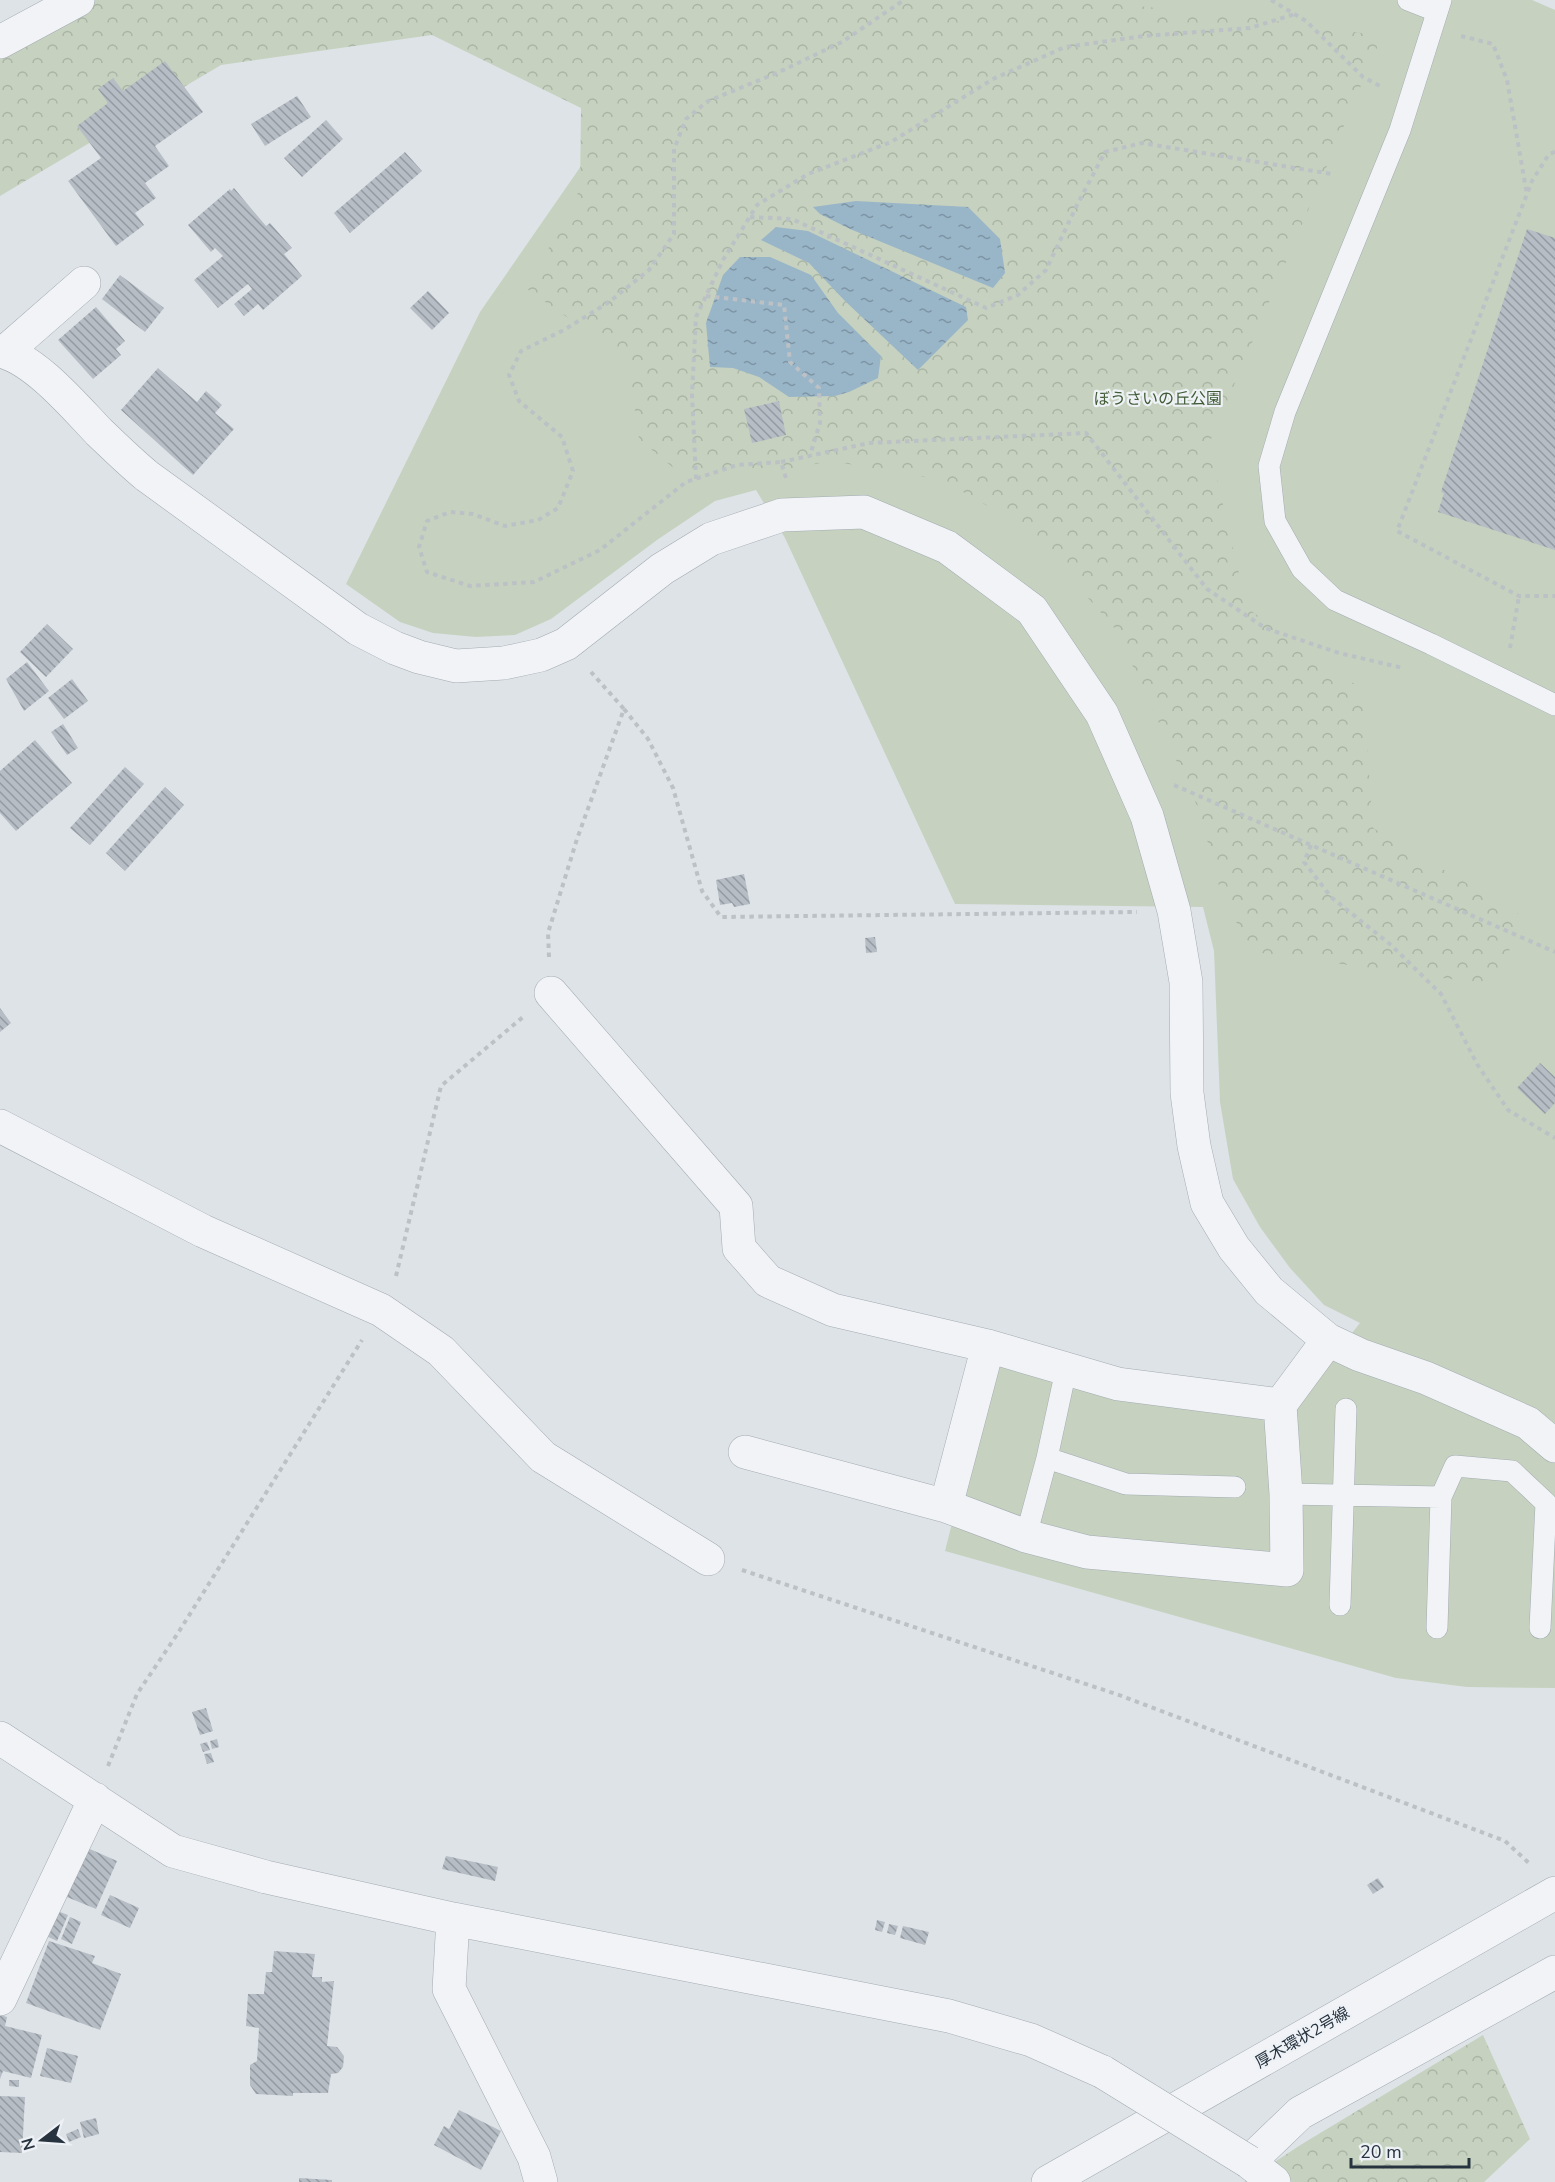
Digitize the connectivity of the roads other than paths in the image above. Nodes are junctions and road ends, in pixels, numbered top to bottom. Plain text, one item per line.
1 (78, 0) edge
2 (1408, 0) edge
3 (1436, 13) edge
4 (0, 42) edge
5 (84, 283) dead end
6 (2, 351) edge
7 (1555, 705) edge
8 (551, 993) road end
9 (0, 1126) edge
10 (1328, 1340) junction
11 (988, 1346) junction
12 (1066, 1370) junction
13 (1280, 1404) junction
14 (1346, 1409) dead end
15 (1555, 1446) edge
16 (745, 1452) dead end
17 (1047, 1458) junction
18 (1235, 1487) dead end
19 (1286, 1494) junction
20 (1343, 1496) junction
21 (1441, 1497) junction
22 (946, 1506) junction
23 (1026, 1536) junction
24 (708, 1559) road end
25 (1340, 1605) dead end
26 (1437, 1628) dead end
27 (1540, 1628) dead end
28 (0, 1738) edge
29 (95, 1799) junction
30 (1547, 1882) edge
31 (453, 1920) junction
32 (1555, 1972) edge
33 (0, 2000) edge
34 (1249, 2162) junction
35 (541, 2182) edge
36 (1048, 2182) edge
37 (1274, 2182) edge

1 - 4 street
2 - 3 lane
3 - 7 lane
5 - 6 street
6 - 10 street
8 - 11 street
9 - 24 street
10 - 13 street
10 - 15 street
11 - 12 street
11 - 22 street
12 - 13 street
12 - 17 lane
13 - 19 street
14 - 20 lane
16 - 22 street
17 - 18 lane
17 - 23 lane
19 - 20 lane
19 - 23 street
20 - 21 lane
20 - 25 lane
21 - 26 lane
21 - 27 lane
22 - 23 street
28 - 29 street
29 - 31 street
29 - 33 street
30 - 36 street, 厚木環状2号線
31 - 34 street, bridge
31 - 35 street
32 - 34 street
34 - 37 street

